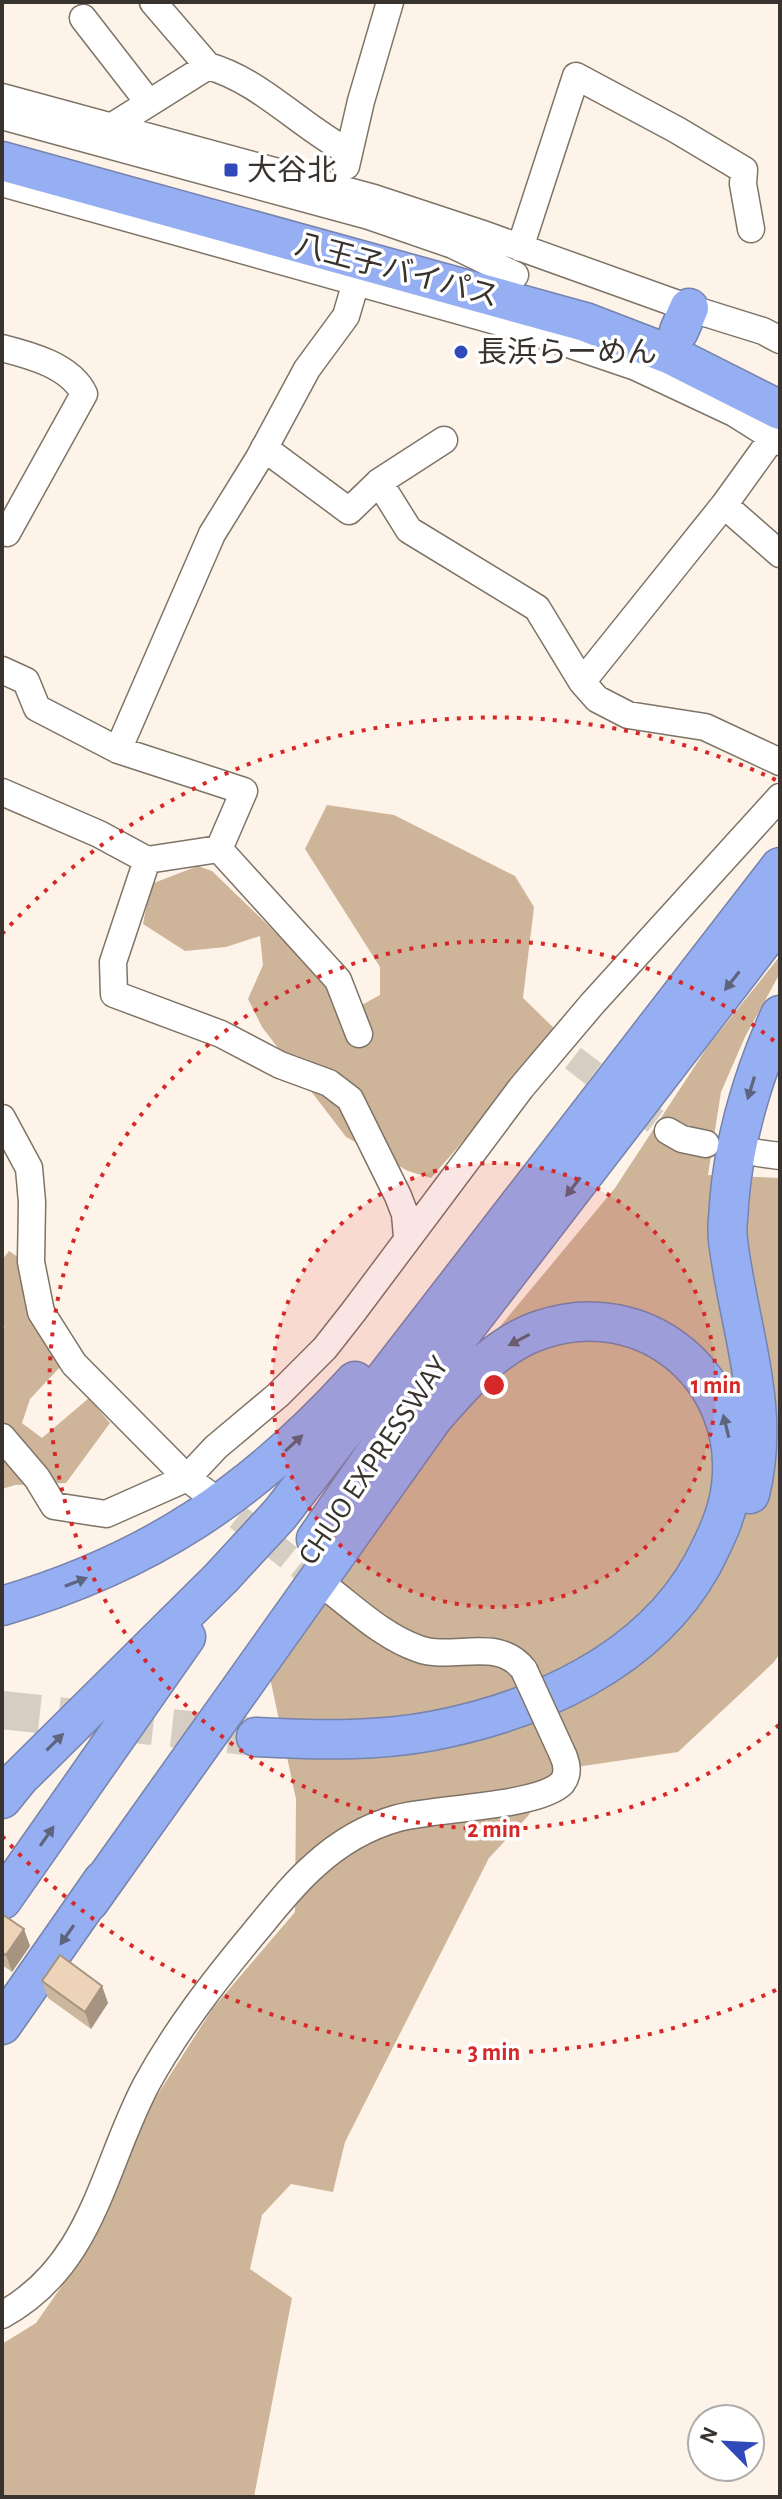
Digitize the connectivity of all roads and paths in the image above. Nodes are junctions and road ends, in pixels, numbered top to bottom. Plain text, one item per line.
1 (153, 2) edge
2 (390, 2) edge
3 (83, 18) dead end
4 (208, 66) junction
5 (2, 97) edge
6 (149, 103) junction
7 (2, 116) edge
8 (111, 127) junction
9 (2, 136) edge
10 (349, 152) junction
11 (2, 161) edge
12 (2, 183) edge
13 (341, 189) junction
14 (371, 207) junction
15 (751, 229) dead end
16 (517, 262) junction
17 (356, 282) junction
18 (662, 338) junction
19 (780, 340) edge
20 (2, 348) edge
21 (780, 381) edge
22 (778, 430) edge
23 (444, 440) dead end
24 (264, 448) junction
25 (379, 482) junction
26 (724, 505) junction
27 (2, 530) edge
28 (780, 554) edge
29 (2, 670) edge
30 (582, 682) junction
31 (118, 750) junction
32 (780, 762) edge
33 (2, 792) edge
34 (780, 797) edge
35 (219, 849) junction
36 (147, 860) junction
37 (780, 867) edge
38 (780, 919) edge
39 (681, 992) junction
40 (780, 1015) edge
41 (359, 1034) dead end
42 (2, 1118) edge
43 (668, 1131) tunnel mouth
44 (706, 1144) dead end
45 (407, 1237) junction
46 (2, 1437) edge
47 (197, 1486) junction
48 (247, 1551) junction
49 (330, 1590) tunnel mouth
50 (2, 1606) edge
51 (2, 1799) edge
52 (2, 1900) edge
53 (89, 1902) junction
54 (2, 2025) edge
55 (2, 2315) edge

1 - 4 street
2 - 10 street
3 - 6 street
4 - 6 street
4 - 10 street
5 - 8 street
6 - 8 street
7 - 14 street
8 - 13 street
9 - 16 highway, 八王子バイパス
10 - 13 street
11 - 18 highway, 八王子バイパス
12 - 17 street
13 - 14 street
14 - 16 street
15 - 16 street
16 - 18 highway, 八王子バイパス
17 - 18 street
17 - 24 street
18 - 19 street
18 - 21 highway, 八王子バイパス
18 - 22 highway, 八王子バイパス
20 - 27 street
22 - 26 street
23 - 25 street
24 - 25 street
24 - 31 street
25 - 30 street
26 - 28 street
26 - 30 street
29 - 31 street
30 - 32 street
31 - 35 street
33 - 36 street
34 - 45 street
35 - 36 street
35 - 41 street
36 - 45 street
37 - 39 highway, CHUO EXPRESSWAY
38 -> 53 highway, CHUO EXPRESSWAY
39 - 48 highway, CHUO EXPRESSWAY
50 -> 39 highway
40 -> 53 highway
42 - 47 street
43 - 44 street
45 - 47 street
46 - 47 street
51 -> 48 highway, CHUO EXPRESSWAY
52 -> 48 highway
49 - 55 street, bridge
53 -> 54 highway, CHUO EXPRESSWAY

